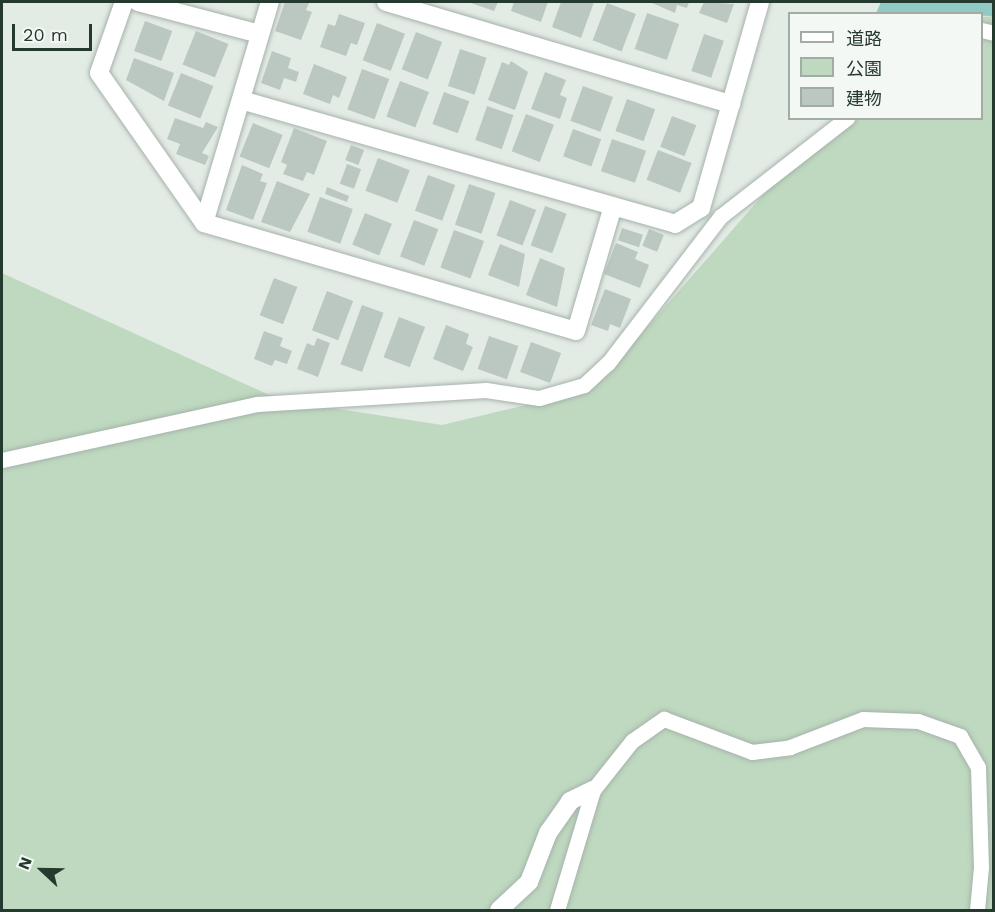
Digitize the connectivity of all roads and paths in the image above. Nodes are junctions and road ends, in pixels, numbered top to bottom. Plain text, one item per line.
1 (124, 2) edge
2 (138, 2) edge
3 (270, 2) edge
4 (386, 2) edge
5 (760, 2) edge
6 (260, 34) junction
7 (241, 100) junction
8 (731, 104) junction
9 (844, 120) edge
10 (613, 206) junction
11 (204, 224) junction
12 (2, 460) edge
13 (593, 790) junction
14 (499, 910) edge
15 (557, 910) edge
16 (977, 910) edge

1 - 11 street
2 - 6 street
3 - 6 street
4 - 8 street
5 - 8 street
6 - 7 street
7 - 10 street
7 - 11 street
8 - 10 street
9 - 12 lane
10 - 11 street
13 - 14 street
13 - 15 lane
13 - 16 lane

